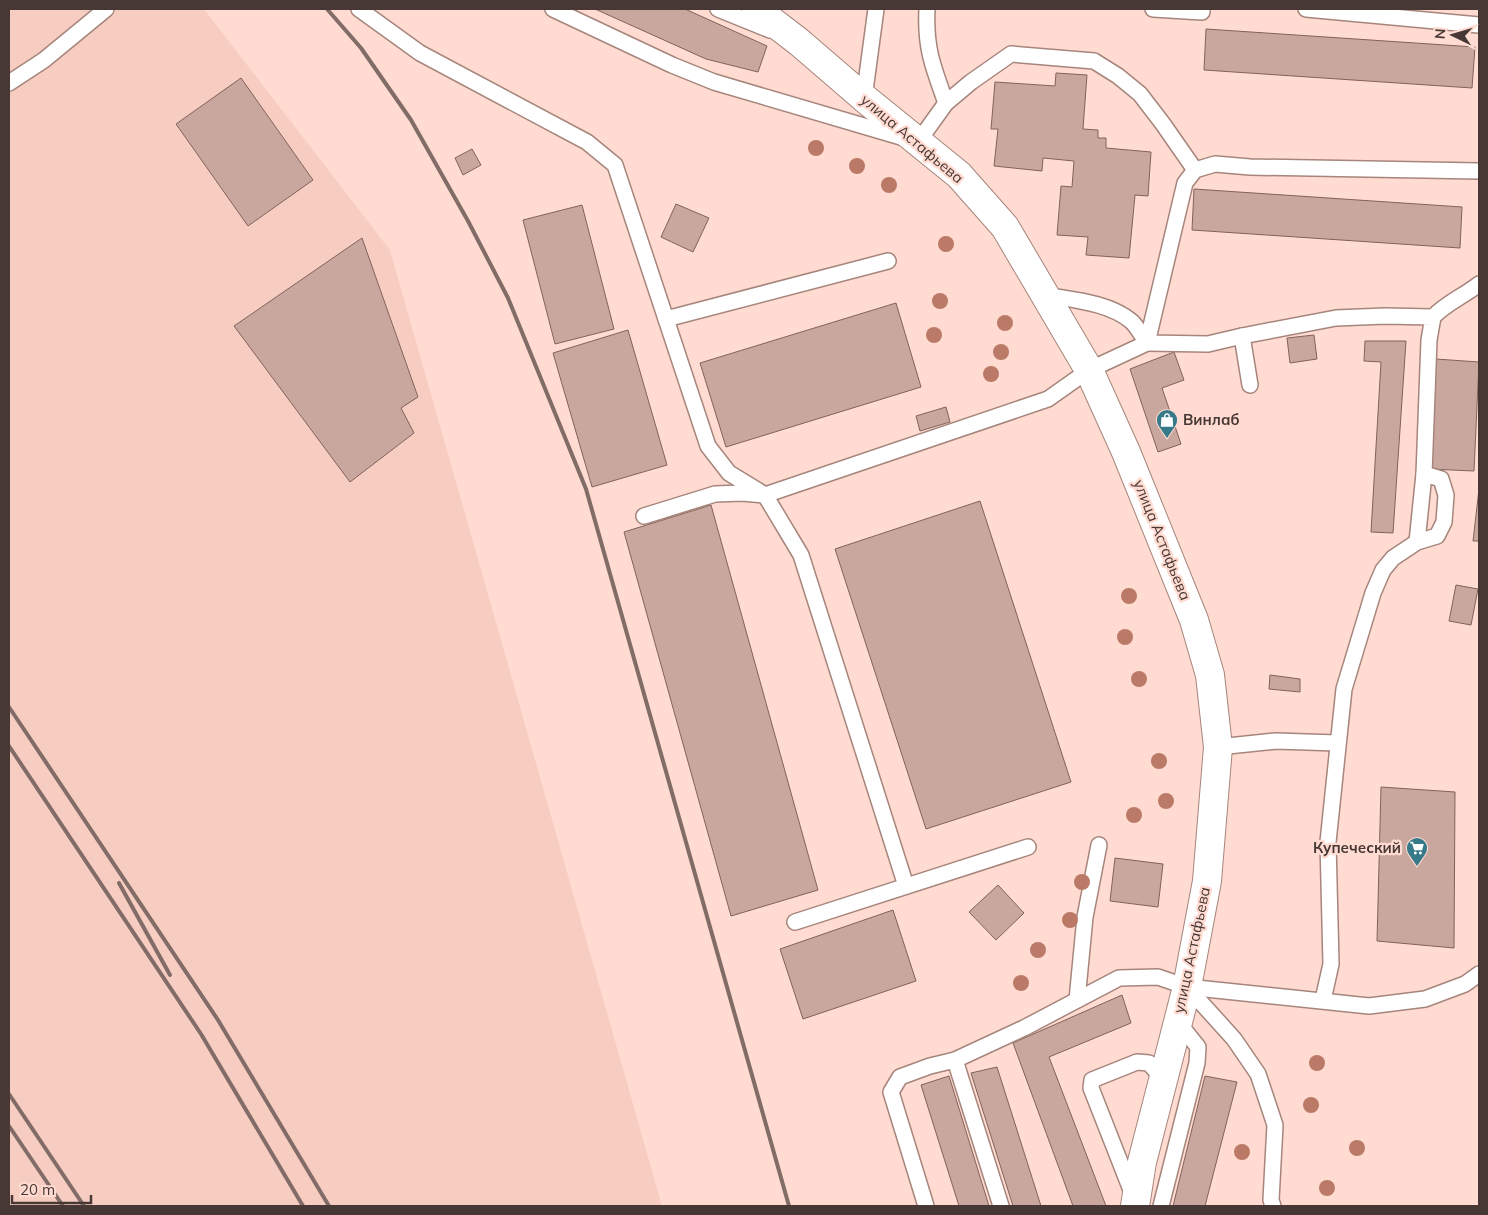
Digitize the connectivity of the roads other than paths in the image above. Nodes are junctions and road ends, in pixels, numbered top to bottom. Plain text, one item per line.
1 (106, 9) edge
2 (359, 9) edge
3 (553, 9) edge
4 (718, 9) edge
5 (756, 9) edge
6 (927, 9) edge
7 (1153, 9) edge
8 (1306, 9) edge
9 (873, 11) edge
10 (1202, 12) dead end
11 (1479, 25) edge
12 (799, 42) junction
13 (9, 83) edge
14 (864, 98) junction
15 (946, 103) junction
16 (918, 142) junction
17 (1195, 170) junction
18 (1479, 171) edge
19 (888, 261) dead end
20 (1479, 284) edge
21 (1043, 294) junction
22 (1433, 316) junction
23 (666, 319) junction
24 (1242, 336) junction
25 (1147, 343) junction
26 (1089, 370) junction
27 (1250, 385) dead end
28 (1424, 474) junction
29 (765, 495) junction
30 (644, 516) dead end
31 (1417, 542) junction
32 (1337, 743) junction
33 (1218, 747) junction
34 (1099, 845) dead end
35 (1028, 847) dead end
36 (906, 886) junction
37 (795, 922) dead end
38 (1479, 974) edge
39 (1186, 987) junction
40 (1077, 1000) junction
41 (1324, 1000) junction
42 (1178, 1020) junction
43 (954, 1060) junction
44 (1163, 1079) junction
45 (1144, 1205) edge
46 (926, 1206) edge
47 (1001, 1206) edge
48 (1273, 1206) edge

1 - 13 lane
2 - 23 lane
3 - 16 lane
4 - 12 lane
5 - 12 street, улица Астафьева
6 - 15 lane
7 - 10 lane
8 - 11 lane
9 - 14 lane
12 - 14 street, улица Астафьева
14 - 16 street, улица Астафьева
15 - 16 lane
15 - 17 lane
16 - 21 street, улица Астафьева
17 - 18 lane
17 - 25 lane
19 - 23 lane
20 - 22 lane
21 - 25 lane
21 - 26 street, улица Астафьева
22 - 24 lane
22 - 28 lane
23 - 29 lane
24 - 25 lane
24 - 27 lane
25 - 26 lane
26 - 29 lane
26 - 33 street, улица Астафьева
28 - 31 lane
28 - 31 lane
29 - 30 lane
29 - 36 lane
31 - 32 lane
32 - 33 lane
32 - 41 lane
33 - 39 street, улица Астафьева
34 - 40 lane
35 - 36 lane
36 - 37 lane
38 - 41 lane
39 - 40 lane
39 - 41 lane
39 - 42 street, улица Астафьева
39 - 48 lane
40 - 43 lane
42 - 44 street, улица Астафьева
42 - 45 lane
43 - 46 lane
43 - 47 lane
44 - 45 street, улица Астафьева
44 - 45 lane

